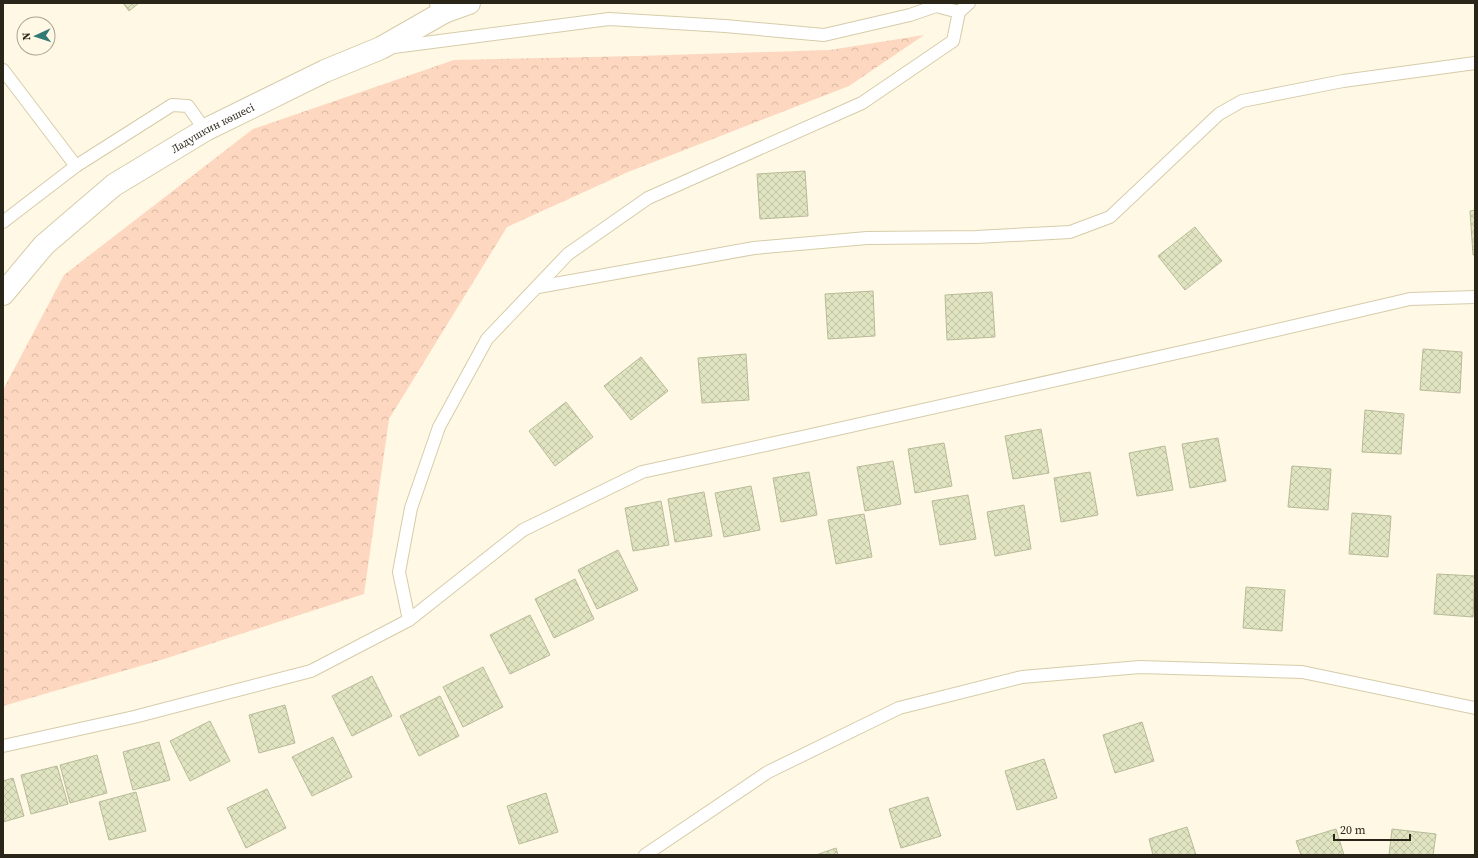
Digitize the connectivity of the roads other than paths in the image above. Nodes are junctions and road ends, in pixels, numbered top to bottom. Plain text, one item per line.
1 (469, 3) edge
2 (969, 3) edge
3 (446, 6) edge
4 (959, 12) junction
5 (380, 48) junction
6 (1475, 62) edge
7 (3, 70) edge
8 (205, 130) junction
9 (76, 166) junction
10 (3, 222) edge
11 (538, 287) junction
12 (3, 294) edge
13 (1475, 297) edge
14 (409, 620) junction
15 (1475, 708) edge
16 (3, 746) edge
17 (645, 855) edge

1 - 3 street, Ладушкин көшесі
2 - 4 lane
3 - 5 street, Ладушкин көшесі
4 - 5 lane
4 - 11 lane
5 - 8 street, Ладушкин көшесі
6 - 11 lane
7 - 9 lane
8 - 9 lane
8 - 12 street, Ладушкин көшесі
9 - 10 lane
11 - 14 lane
13 - 14 lane
14 - 16 lane
15 - 17 lane

